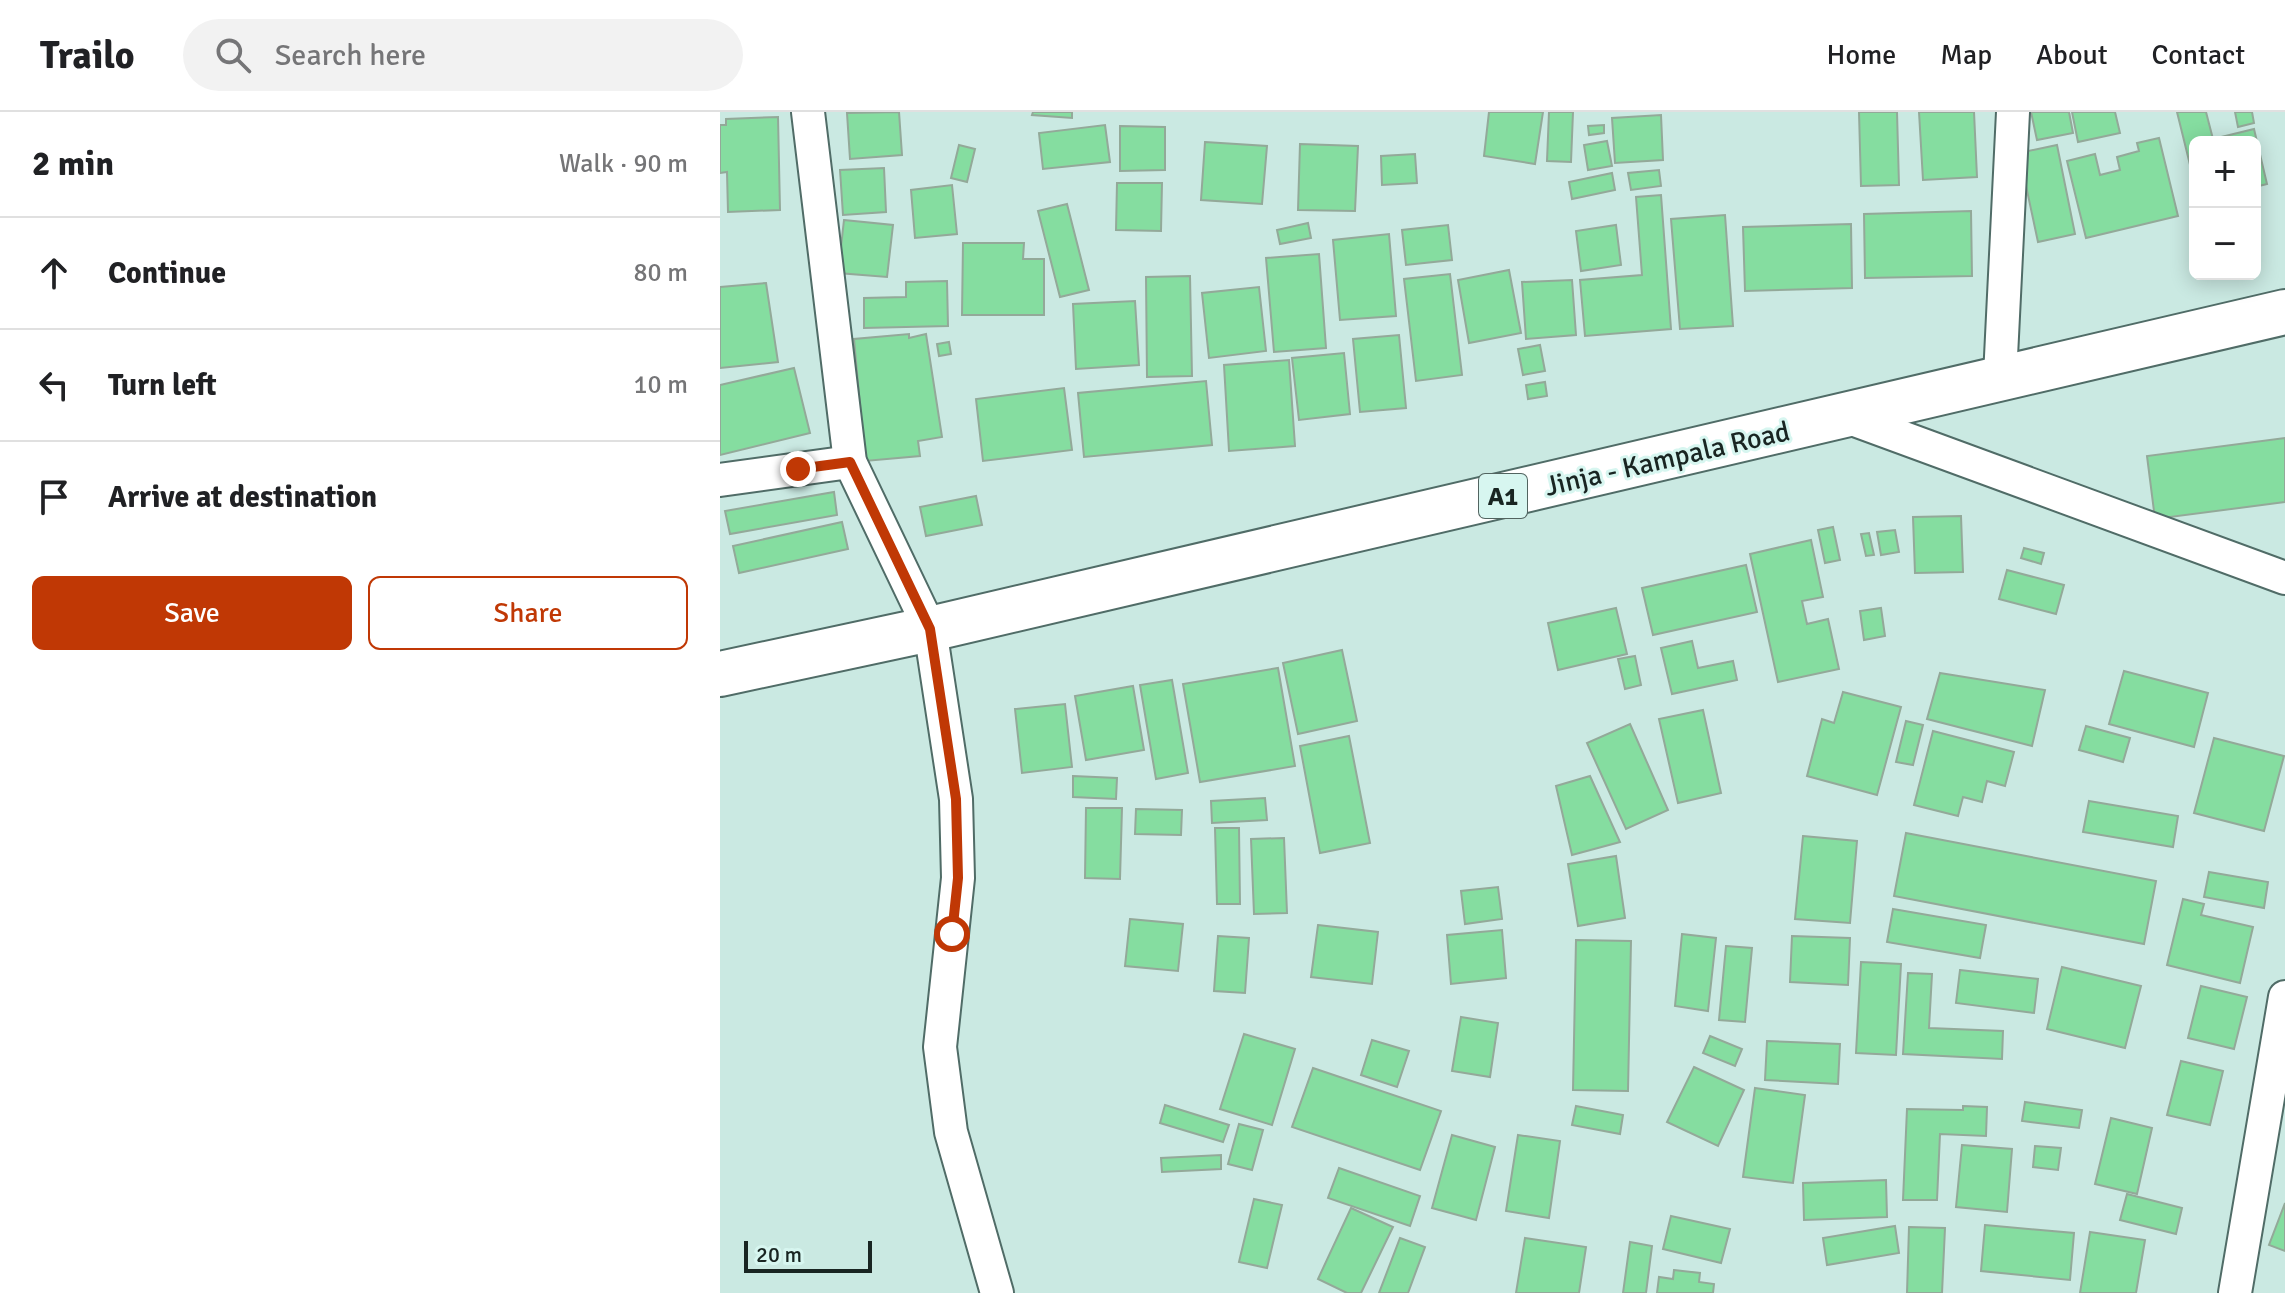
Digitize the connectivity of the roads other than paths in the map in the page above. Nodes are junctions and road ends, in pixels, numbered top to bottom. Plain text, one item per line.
1 (808, 112) edge
2 (2013, 112) edge
3 (2285, 312) edge
4 (2000, 377) junction
5 (1844, 416) junction
6 (850, 462) junction
7 (720, 480) edge
8 (2285, 578) edge
9 (930, 629) junction
10 (720, 674) edge
11 (2285, 997) edge
12 (997, 1293) edge
13 (2235, 1293) edge

1 - 6 street
2 - 4 street
3 - 4 highway, Jinja - Kampala Road / A1
4 - 5 highway, Jinja - Kampala Road / A1
5 - 8 street
5 - 9 highway, Jinja - Kampala Road / A1
6 - 7 street
6 - 9 street
9 - 10 highway, Jinja - Kampala Road / A1
9 - 12 street
11 - 13 street

